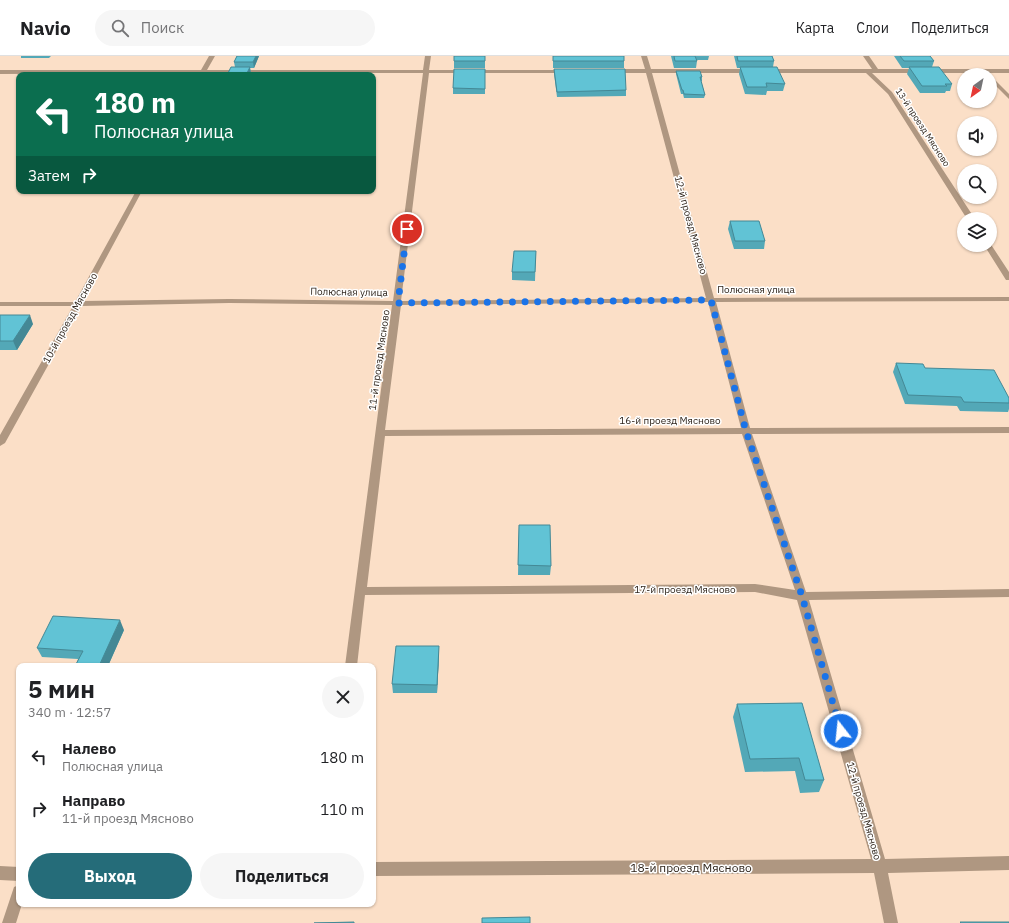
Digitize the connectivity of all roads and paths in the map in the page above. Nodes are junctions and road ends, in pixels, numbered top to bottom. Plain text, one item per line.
1 (212, 56) edge
2 (428, 56) edge
3 (644, 56) edge
4 (866, 56) edge
5 (576, 71) edge
6 (608, 71) edge
7 (648, 71) junction
8 (867, 71) junction
9 (876, 71) junction
10 (0, 72) edge
11 (16, 72) edge
12 (203, 72) edge
13 (376, 72) edge
14 (426, 72) junction
15 (1009, 72) edge
16 (957, 73) edge
17 (997, 73) edge
18 (997, 84) edge
19 (1009, 97) edge
20 (137, 194) edge
21 (966, 212) edge
22 (992, 252) edge
23 (1009, 278) edge
24 (1009, 299) edge
25 (711, 300) junction
26 (398, 303) junction
27 (0, 304) edge
28 (78, 304) junction
29 (1009, 430) edge
30 (746, 431) junction
31 (380, 433) junction
32 (0, 443) edge
33 (361, 590) junction
34 (1009, 594) edge
35 (802, 596) junction
36 (351, 663) edge
37 (1009, 863) edge
38 (880, 866) junction
39 (376, 869) edge
40 (0, 873) edge
41 (16, 874) edge
42 (16, 900) edge
43 (8, 923) edge
44 (891, 923) edge

1 - 12 street
2 - 14 street, 11-й проезд Мясново
3 - 7 street, 12-й проезд Мясново
4 - 9 street
5 - 14 street
6 - 7 street
7 - 8 street
7 - 25 street, 12-й проезд Мясново
8 - 9 street
8 - 21 street, 13-й проезд Мясново
9 - 16 street
10 - 11 street
13 - 14 street
14 - 26 street, 11-й проезд Мясново
15 - 17 street
18 - 19 street
20 - 28 street, 10-й проезд Мясново
22 - 23 street
24 - 25 street, Полюсная улица
25 - 26 street, Полюсная улица
25 - 30 street, 12-й проезд Мясново
26 - 28 street, Полюсная улица
26 - 31 street, 11-й проезд Мясново
27 - 28 street, Полюсная улица
28 - 32 street, 10-й проезд Мясново
29 - 30 street, 16-й проезд Мясново
30 - 31 street, 16-й проезд Мясново
30 - 35 street, 12-й проезд Мясново
31 - 33 street, 11-й проезд Мясново
33 - 35 street, 17-й проезд Мясново
33 - 36 street, 11-й проезд Мясново
34 - 35 street, 17-й проезд Мясново
35 - 38 street, 12-й проезд Мясново
37 - 38 street, 18-й проезд Мясново
38 - 39 street, 18-й проезд Мясново
38 - 44 street, 12-й проезд Мясново
40 - 41 street
42 - 43 street

